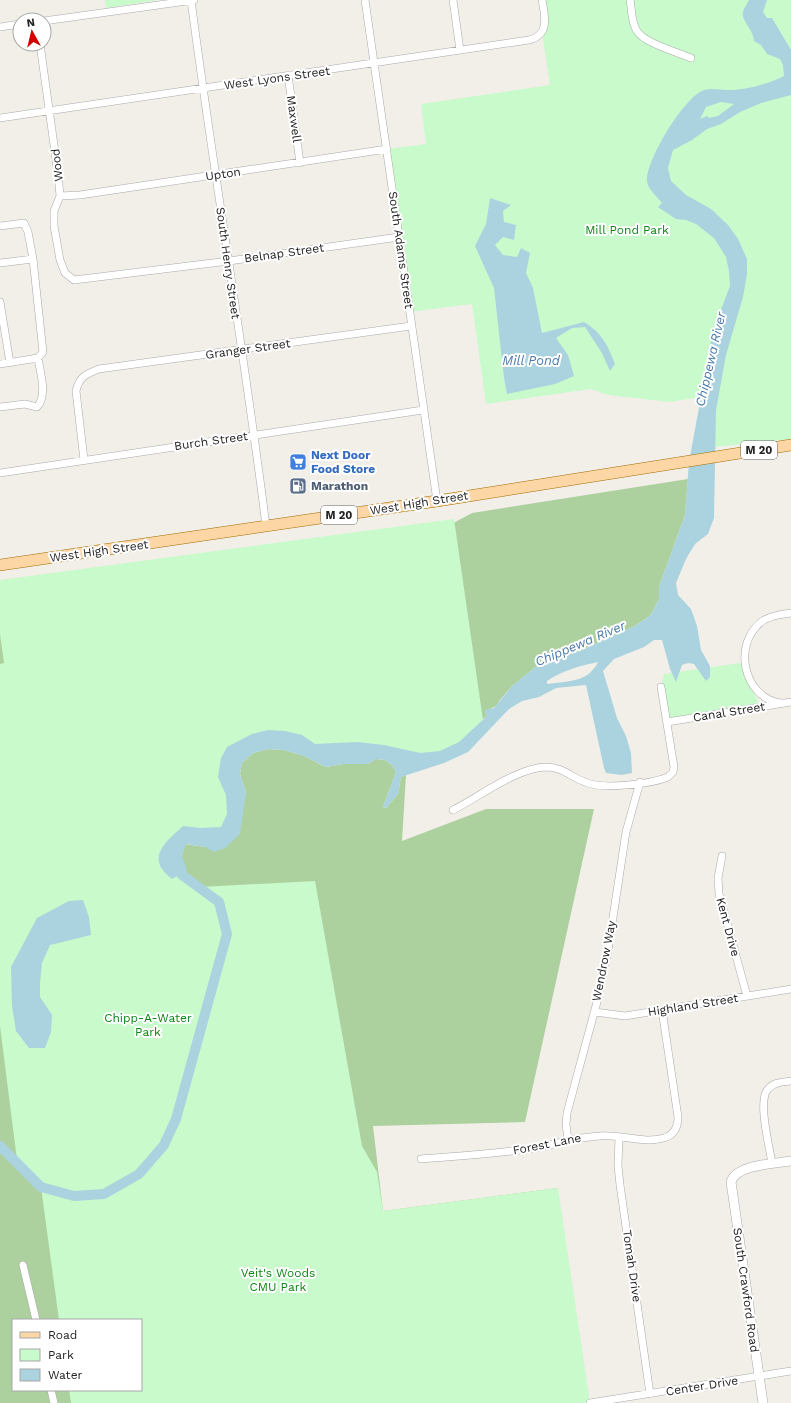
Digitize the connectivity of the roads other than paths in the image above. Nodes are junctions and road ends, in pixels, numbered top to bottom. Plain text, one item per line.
1 (191, 0) edge
2 (195, 0) edge
3 (365, 0) edge
4 (453, 0) edge
5 (542, 0) edge
6 (630, 0) edge
7 (52, 20) edge
8 (12, 25) edge
9 (0, 27) edge
10 (460, 50) junction
11 (41, 52) edge
12 (691, 58) dead end
13 (374, 64) junction
14 (288, 76) junction
15 (203, 88) junction
16 (50, 110) junction
17 (0, 118) edge
18 (387, 149) junction
19 (300, 163) junction
20 (215, 175) junction
21 (60, 196) junction
22 (0, 226) edge
23 (399, 237) junction
24 (33, 258) junction
25 (229, 262) junction
26 (0, 263) edge
27 (74, 280) joint
28 (0, 302) edge
29 (411, 326) junction
30 (241, 349) junction
31 (38, 358) junction
32 (10, 363) junction
33 (0, 364) edge
34 (0, 407) edge
35 (423, 410) junction
36 (255, 435) junction
37 (791, 445) edge
38 (84, 460) junction
39 (0, 473) edge
40 (437, 500) junction
41 (266, 526) junction
42 (0, 565) edge
43 (791, 613) edge
44 (661, 687) dead end
45 (791, 702) edge
46 (782, 703) junction
47 (667, 722) junction
48 (640, 782) junction
49 (453, 810) dead end
50 (722, 856) dead end
51 (791, 989) edge
52 (747, 996) junction
53 (662, 1010) junction
54 (595, 1012) junction
55 (791, 1081) edge
56 (619, 1137) junction
57 (568, 1140) junction
58 (421, 1159) dead end
59 (791, 1161) edge
60 (772, 1164) junction
61 (23, 1265) dead end
62 (36, 1319) edge
63 (791, 1371) edge
64 (759, 1377) junction
65 (51, 1391) edge
66 (650, 1394) junction
67 (54, 1403) edge
68 (590, 1403) edge
69 (763, 1403) edge

1 - 2 street
1 - 7 street
1 - 15 street, South Henry Street
3 - 13 street, South Adams Street
4 - 10 street
5 - 10 street, West Lyons Street
6 - 12 street
8 - 9 street
10 - 13 street, West Lyons Street
11 - 16 street, Wood
13 - 14 street, West Lyons Street
13 - 18 street, South Adams Street
14 - 15 street, West Lyons Street
14 - 19 street, Maxwell
15 - 16 street, West Lyons Street
15 - 20 street, South Henry Street
16 - 17 street, West Lyons Street
16 - 21 street, Wood
18 - 19 street, Upton
18 - 23 street, South Adams Street
19 - 20 street, Upton
20 - 21 street, Upton
20 - 25 street, South Henry Street
21 - 27 street, Wood
22 - 24 street
23 - 25 street, Belnap Street
23 - 29 street, South Adams Street
24 - 26 street
24 - 31 street
25 - 27 street, Belnap Street
25 - 30 street, South Henry Street
28 - 32 street
29 - 30 street, Granger Street
29 - 35 street, South Adams Street
30 - 36 street, South Henry Street
30 - 38 street, Granger Street
31 - 32 street
31 - 34 street
32 - 33 street
35 - 36 street, Burch Street
35 - 40 street, South Adams Street
36 - 38 street, Burch Street
36 - 41 street, South Henry Street
37 - 40 main road, West High Street / M 20
38 - 39 street, Burch Street
40 - 41 main road, West High Street / M 20
41 - 42 main road, West High Street / M 20
43 - 46 street
44 - 47 street
45 - 46 street, Canal Street
46 - 47 street, Canal Street
47 - 48 street
48 - 49 street
48 - 54 street, Wendrow Way
50 - 52 street, Kent Drive
51 - 52 street, Highland Street
52 - 53 street, Highland Street
53 - 54 street, Highland Street
53 - 56 street, Forest Lane
54 - 57 street, Wendrow Way
55 - 60 street
56 - 57 street, Forest Lane
56 - 66 street, Tomah Drive
57 - 58 street, Forest Lane
59 - 60 street
60 - 64 street, South Crawford Road
61 - 62 street
63 - 64 street, Center Drive
64 - 66 street, Center Drive
64 - 69 street, South Crawford Road
65 - 67 street
66 - 68 street, Center Drive

